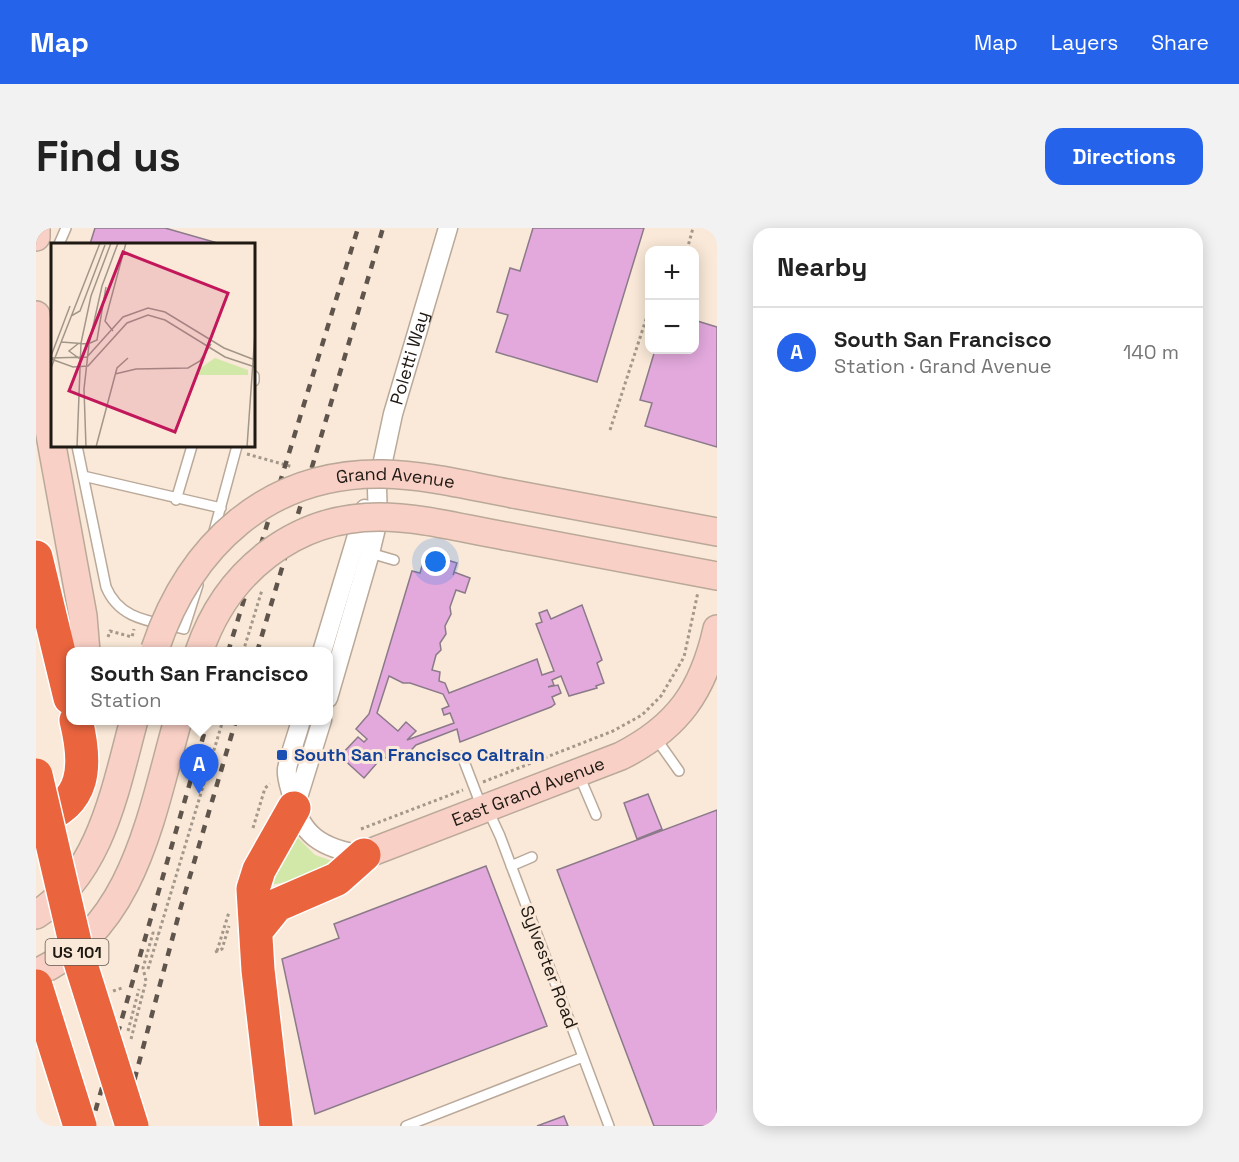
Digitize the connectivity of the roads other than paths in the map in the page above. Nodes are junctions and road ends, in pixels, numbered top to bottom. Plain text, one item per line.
1 (36, 228) edge
2 (66, 228) edge
3 (448, 228) edge
4 (36, 237) edge
5 (59, 243) edge
6 (36, 315) edge
7 (51, 440) edge
8 (52, 447) edge
9 (77, 447) edge
10 (192, 447) edge
11 (237, 447) edge
12 (84, 476) junction
13 (377, 489) junction
14 (176, 500) junction
15 (221, 508) junction
16 (717, 532) edge
17 (370, 553) junction
18 (36, 558) edge
19 (394, 560) dead end
20 (717, 576) edge
21 (717, 629) edge
22 (100, 647) edge
23 (146, 647) edge
24 (201, 647) edge
25 (323, 647) edge
26 (333, 681) edge
27 (66, 682) edge
28 (76, 725) edge
29 (133, 725) edge
30 (177, 725) edge
31 (301, 725) edge
32 (320, 725) edge
33 (655, 737) junction
34 (462, 756) dead end
35 (679, 771) dead end
36 (578, 772) junction
37 (36, 775) edge
38 (481, 801) junction
39 (294, 808) junction
40 (596, 815) dead end
41 (36, 820) edge
42 (363, 842) junction
43 (532, 857) dead end
44 (511, 866) junction
45 (36, 915) edge
46 (256, 931) junction
47 (36, 974) edge
48 (36, 986) edge
49 (583, 1057) junction
50 (80, 1126) edge
51 (132, 1126) edge
52 (276, 1126) edge
53 (406, 1126) edge
54 (609, 1126) edge

1 - 4 main road
2 - 5 lane
3 - 13 street, Poletti Way
6 - 7 main road
8 - 22 main road
9 - 12 lane
10 - 14 lane
11 - 15 lane
12 - 14 lane
12 - 15 lane
13 - 17 street, Poletti Way
13 - 25 street, Poletti Way
14 - 15 lane
16 - 23 main road, Grand Avenue, bridge
17 - 19 lane
17 - 26 street, Poletti Way
18 - 27 highway
20 - 24 main road, Grand Avenue, bridge
21 - 33 main road, East Grand Avenue
28 - 41 highway
29 - 45 main road
30 - 47 main road
31 - 39 street
32 - 39 street
33 - 35 lane
33 - 36 main road, East Grand Avenue
34 - 38 lane, Sylvester Road
36 - 38 main road, East Grand Avenue
36 - 40 lane
37 - 51 highway, US 101, bridge
38 - 42 main road, East Grand Avenue
38 - 44 lane, Sylvester Road
39 - 42 street
39 - 46 highway
42 - 46 highway
43 - 44 lane
44 - 49 lane, Sylvester Road
46 - 52 highway
48 - 50 highway, US 101, bridge
49 - 53 lane
49 - 54 lane, Sylvester Road

